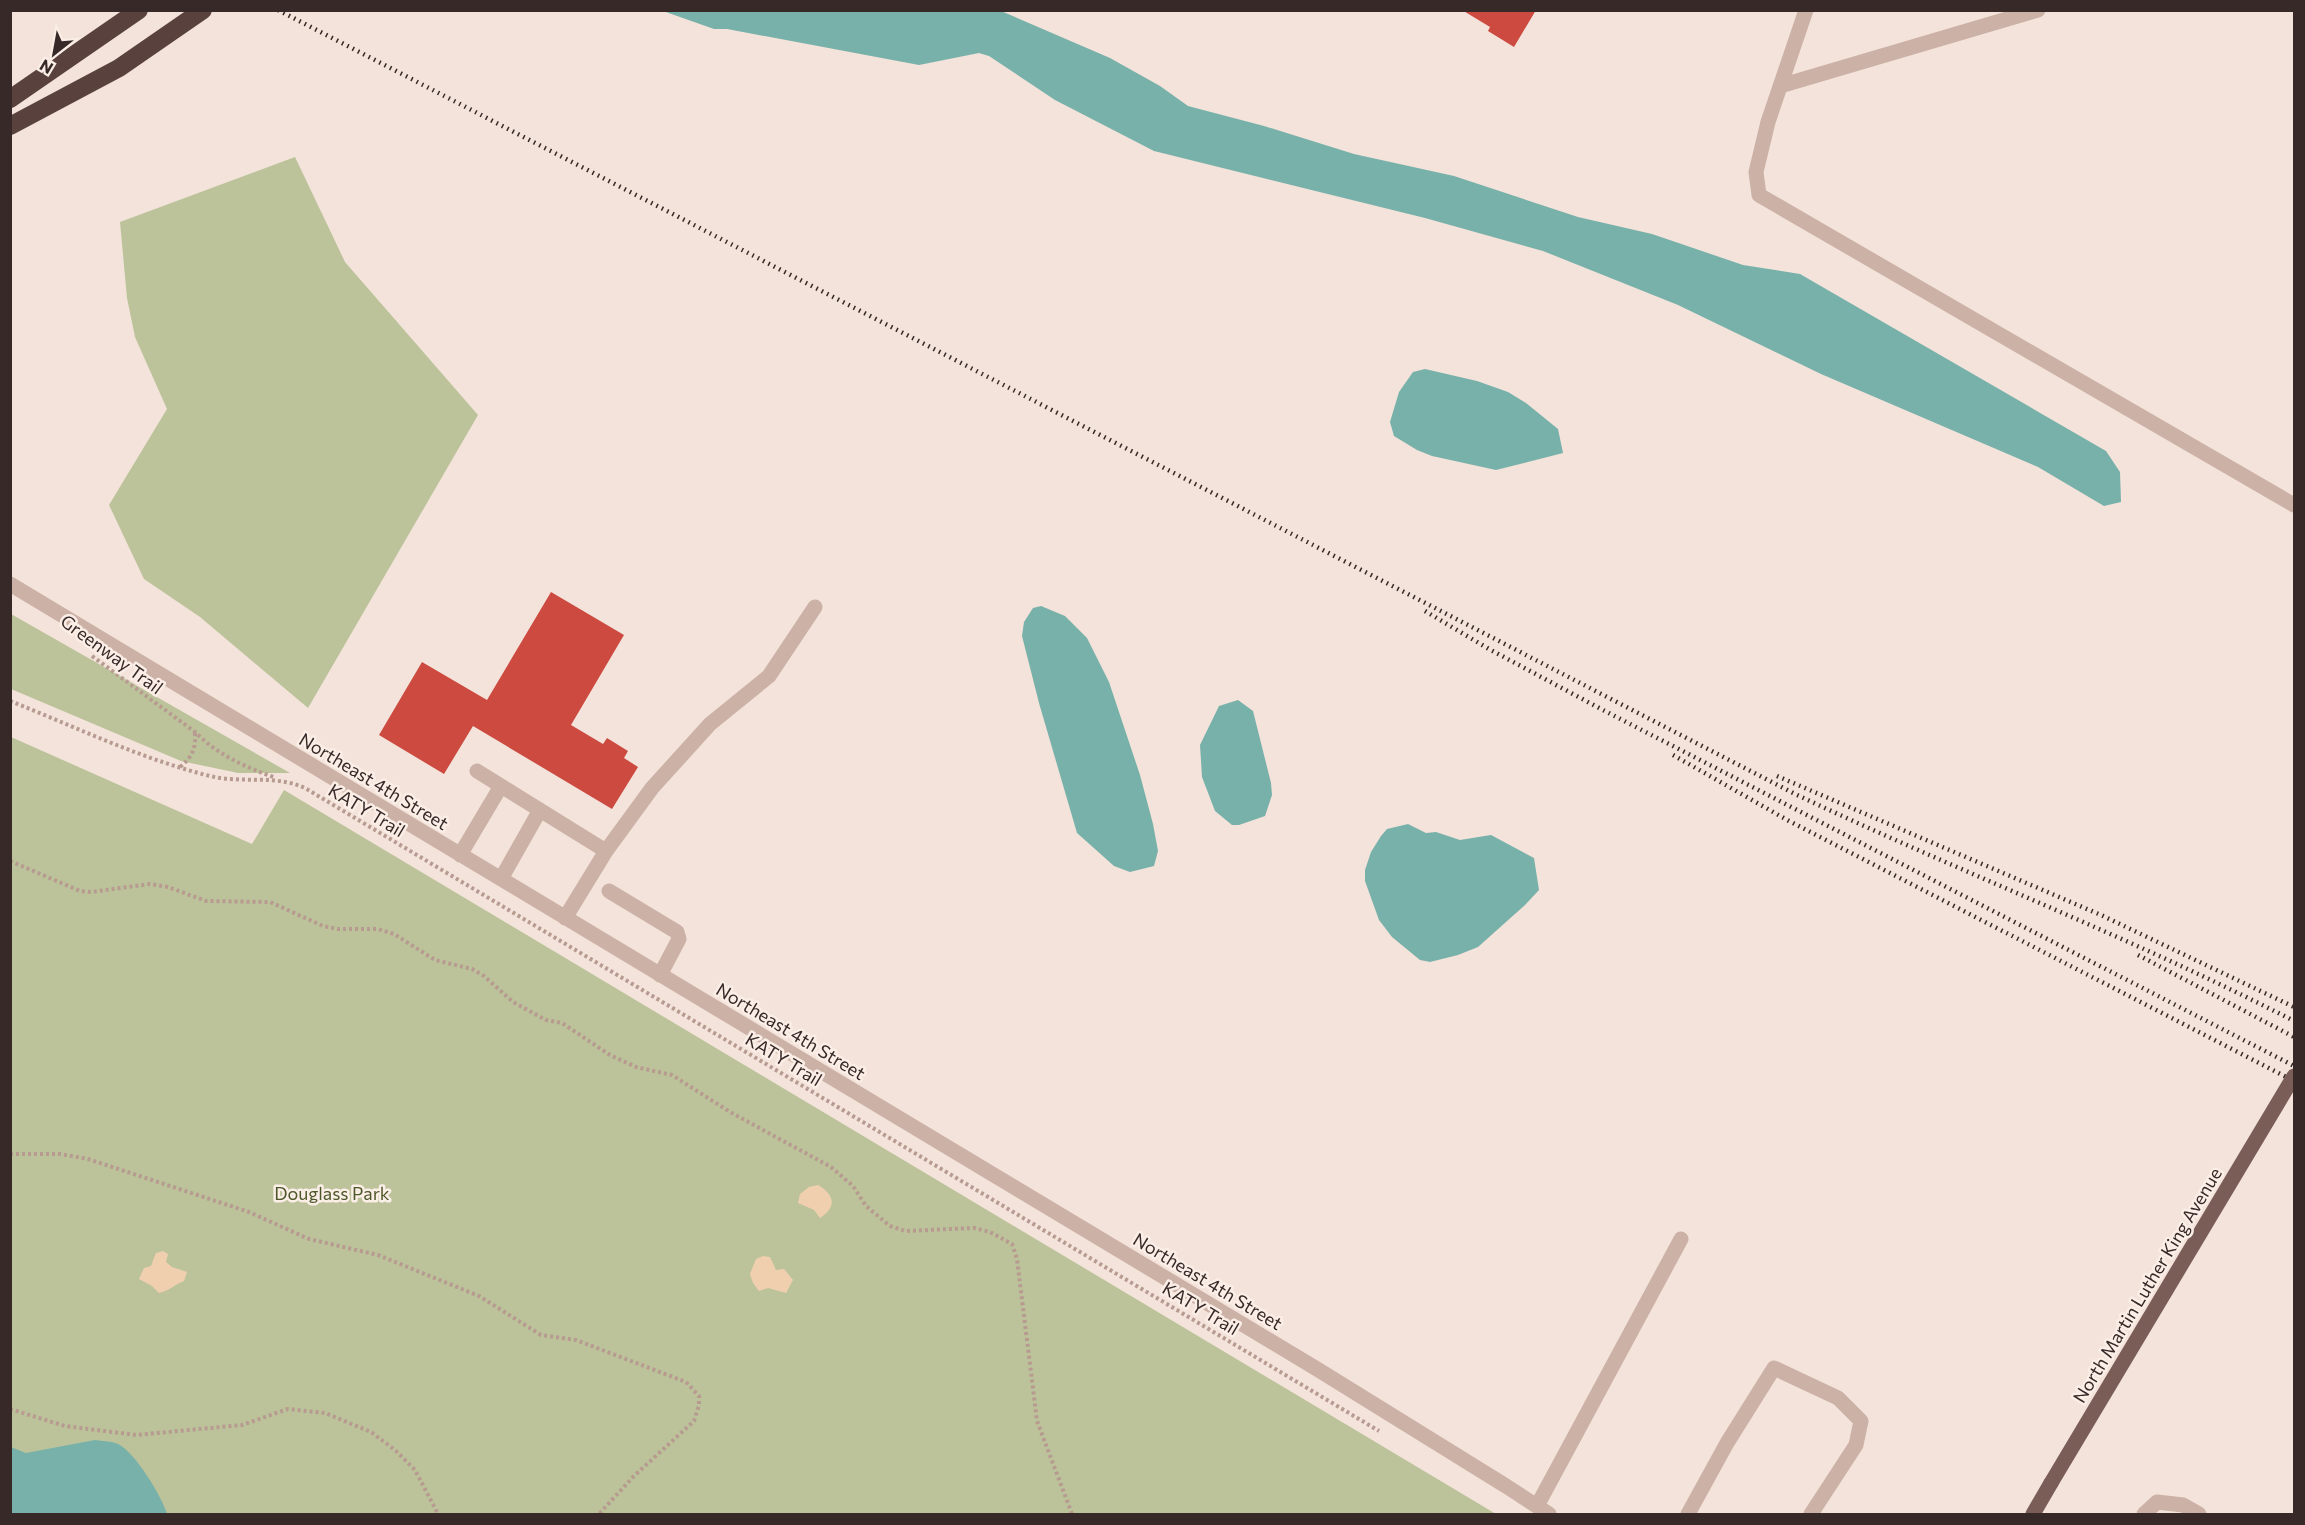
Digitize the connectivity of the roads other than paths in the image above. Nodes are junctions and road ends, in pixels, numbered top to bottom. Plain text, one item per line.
1 (139, 10) edge
2 (202, 10) edge
3 (1806, 10) edge
4 (2038, 10) edge
5 (1780, 86) junction
6 (10, 99) edge
7 (10, 126) edge
8 (2295, 505) edge
9 (10, 584) edge
10 (815, 607) dead end
11 (477, 771) dead end
12 (501, 786) junction
13 (540, 810) junction
14 (606, 851) junction
15 (459, 855) junction
16 (501, 879) junction
17 (609, 891) dead end
18 (565, 918) junction
19 (660, 975) junction
20 (2295, 1076) edge
21 (1681, 1239) dead end
22 (1543, 1510) edge
23 (1688, 1515) edge
24 (1811, 1515) edge
25 (2033, 1515) edge
26 (2144, 1515) edge
27 (2199, 1515) edge

1 - 6 highway
2 - 7 highway
3 - 5 street
4 - 5 street
5 - 8 street
9 - 15 street, Northeast 4th Street
10 - 14 street
11 - 12 street
12 - 13 street
12 - 15 street
13 - 14 street
13 - 16 street
14 - 18 street
15 - 16 street, Northeast 4th Street
16 - 18 street, Northeast 4th Street
17 - 19 street
18 - 19 street, Northeast 4th Street
19 - 22 street, Northeast 4th Street
20 - 25 main road, North Martin Luther King Avenue, bridge
21 - 22 street
23 - 24 street
26 - 27 street

